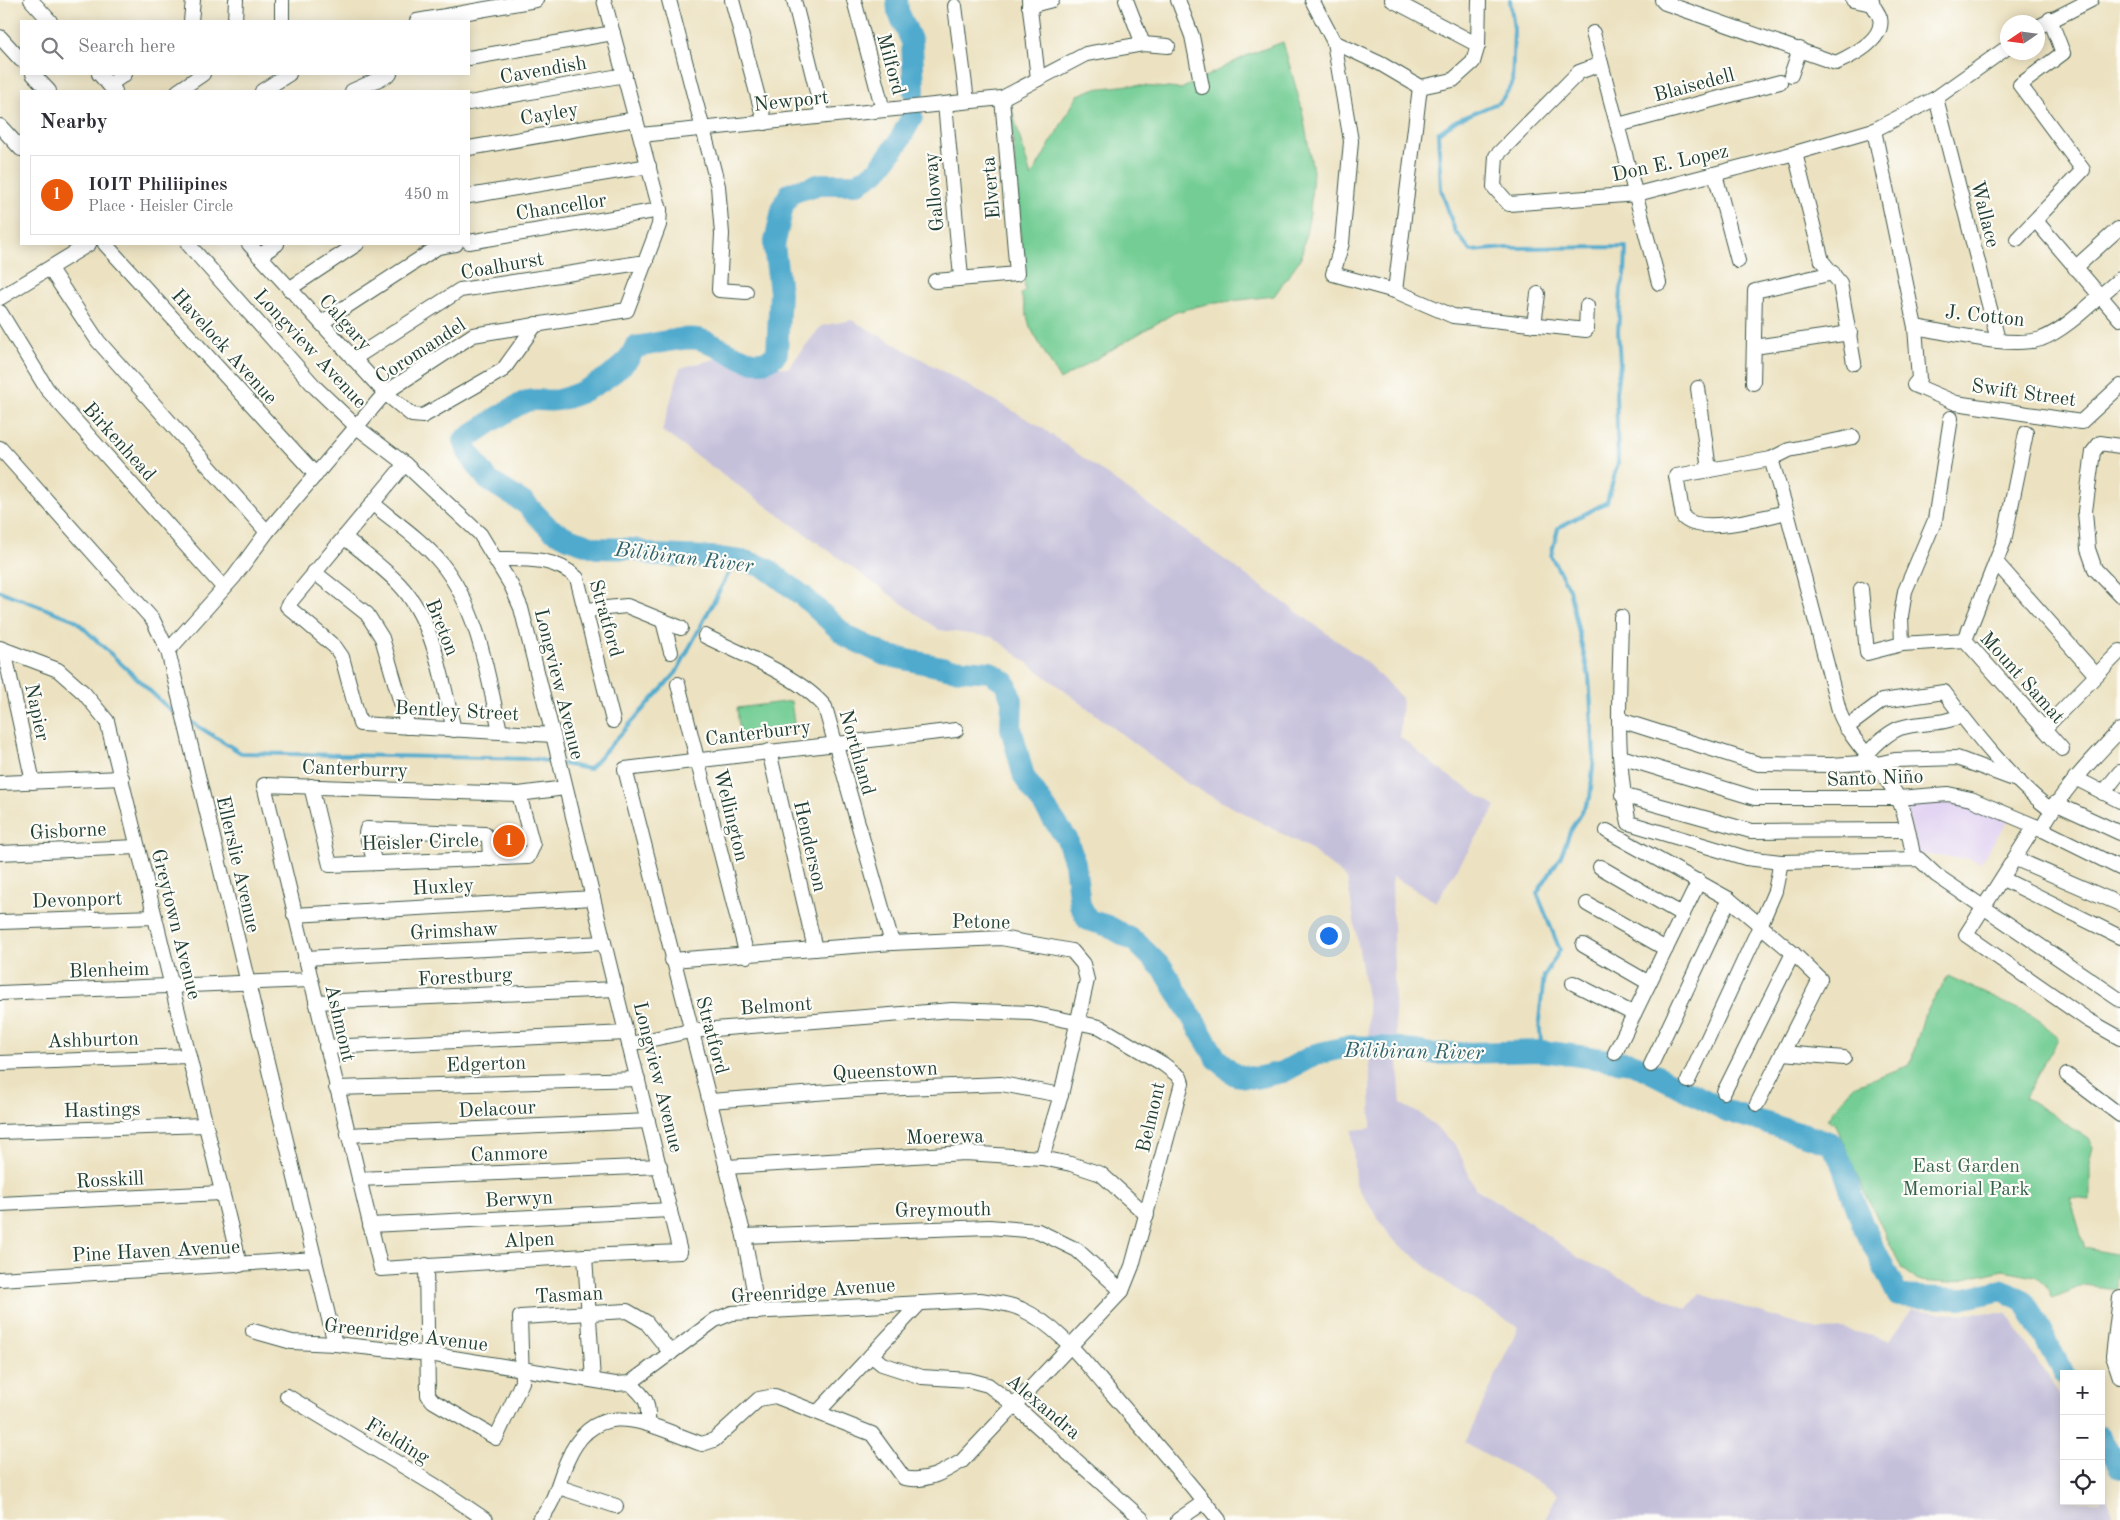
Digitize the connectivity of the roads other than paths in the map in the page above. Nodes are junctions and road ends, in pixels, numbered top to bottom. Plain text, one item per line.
1 (31, 0) edge
2 (192, 0) edge
3 (236, 0) edge
4 (282, 0) edge
5 (536, 0) edge
6 (604, 0) edge
7 (668, 0) edge
8 (732, 0) edge
9 (794, 0) edge
10 (854, 0) edge
11 (1052, 0) edge
12 (1126, 0) edge
13 (1178, 0) edge
14 (1312, 0) edge
15 (1392, 0) edge
16 (1479, 0) edge
17 (1662, 0) edge
18 (1853, 0) edge
19 (2091, 0) edge
20 (1872, 2) edge
21 (1029, 3) edge
22 (955, 6) dead end
23 (2050, 19) junction
24 (49, 20) edge
25 (191, 20) edge
26 (235, 20) edge
27 (282, 20) edge
28 (423, 20) edge
29 (2045, 22) edge
30 (613, 33) junction
31 (1593, 33) dead end
32 (0, 37) edge
33 (1334, 42) junction
34 (1143, 44) junction
35 (1478, 45) junction
36 (1168, 46) dead end
37 (1800, 49) junction
38 (2000, 53) edge
39 (470, 58) edge
40 (20, 59) edge
41 (1601, 64) junction
42 (34, 75) edge
43 (100, 75) edge
44 (124, 75) edge
45 (202, 75) edge
46 (285, 75) edge
47 (388, 75) edge
48 (625, 76) junction
49 (1038, 79) junction
50 (1420, 87) junction
51 (112, 88) edge
52 (1202, 88) dead end
53 (48, 90) edge
54 (179, 90) edge
55 (263, 90) edge
56 (354, 90) edge
57 (1002, 98) junction
58 (1936, 98) junction
59 (968, 102) junction
60 (470, 103) edge
61 (945, 104) junction
62 (883, 110) junction
63 (823, 116) junction
64 (636, 118) junction
65 (765, 123) junction
66 (1618, 125) junction
67 (0, 126) edge
68 (704, 128) junction
69 (1874, 130) junction
70 (641, 135) junction
71 (20, 148) edge
72 (470, 148) edge
73 (1795, 153) junction
74 (649, 166) junction
75 (1716, 174) junction
76 (1637, 194) junction
77 (470, 196) edge
78 (660, 210) junction
79 (2036, 221) junction
80 (2118, 229) dead end
81 (2017, 239) dead end
82 (470, 242) edge
83 (88, 245) edge
84 (106, 245) edge
85 (189, 245) edge
86 (250, 245) edge
87 (276, 245) edge
88 (355, 245) edge
89 (450, 245) edge
90 (259, 256) junction
91 (1738, 261) dead end
92 (646, 262) junction
93 (2075, 268) junction
94 (50, 269) junction
95 (1833, 273) junction
96 (961, 277) junction
97 (2120, 279) edge
98 (935, 280) dead end
99 (1659, 283) dead end
100 (289, 289) junction
101 (746, 292) dead end
102 (1395, 292) junction
103 (1538, 294) dead end
104 (2100, 295) junction
105 (0, 298) edge
106 (1587, 306) dead end
107 (0, 312) edge
108 (2120, 319) edge
109 (321, 323) junction
110 (536, 324) junction
111 (1534, 325) junction
112 (1915, 327) junction
113 (1850, 333) junction
114 (1998, 340) junction
115 (1754, 347) junction
116 (353, 359) junction
117 (1854, 364) dead end
118 (1753, 383) dead end
119 (2120, 386) edge
120 (1698, 388) dead end
121 (385, 393) junction
122 (1950, 418) dead end
123 (358, 428) junction
124 (2026, 433) dead end
125 (1853, 437) dead end
126 (2120, 446) edge
127 (0, 448) edge
128 (1771, 459) junction
129 (406, 464) junction
130 (1709, 470) junction
131 (316, 475) junction
132 (372, 503) junction
133 (1787, 512) junction
134 (268, 532) junction
135 (344, 537) junction
136 (497, 559) junction
137 (1996, 562) junction
138 (314, 572) junction
139 (224, 587) junction
140 (1861, 589) dead end
141 (2120, 595) edge
142 (586, 610) junction
143 (1622, 617) dead end
144 (663, 621) junction
145 (681, 628) dead end
146 (705, 636) dead end
147 (1965, 640) junction
148 (1902, 644) junction
149 (2, 649) edge
150 (168, 651) junction
151 (2120, 651) edge
152 (670, 652) dead end
153 (2096, 675) junction
154 (678, 684) dead end
155 (1961, 715) junction
156 (1620, 720) junction
157 (613, 721) dead end
158 (408, 727) junction
159 (1846, 728) junction
160 (2044, 729) junction
161 (454, 730) junction
162 (956, 730) dead end
163 (2120, 730) edge
164 (500, 731) junction
165 (553, 735) junction
166 (836, 743) junction
167 (2062, 749) dead end
168 (769, 751) junction
169 (1621, 757) junction
170 (697, 759) junction
171 (1872, 760) junction
172 (625, 769) joint
173 (2120, 772) edge
174 (122, 778) junction
175 (2075, 778) junction
176 (33, 782) junction
177 (2020, 782) junction
178 (0, 783) edge
179 (264, 785) joint
180 (311, 786) junction
181 (565, 788) junction
182 (519, 794) junction
183 (2103, 794) junction
184 (1622, 795) junction
185 (1898, 798) junction
186 (2120, 802) edge
187 (2053, 806) junction
188 (2038, 828) junction
189 (1907, 830) junction
190 (1608, 831) dead end
191 (2120, 833) edge
192 (138, 847) junction
193 (0, 854) edge
194 (490, 858) junction
195 (1914, 859) junction
196 (2016, 859) junction
197 (1781, 862) junction
198 (375, 863) junction
199 (1600, 867) dead end
200 (2120, 868) edge
201 (2003, 878) junction
202 (1699, 881) junction
203 (593, 898) junction
204 (1729, 899) junction
205 (1587, 904) dead end
206 (2120, 904) edge
207 (1984, 909) junction
208 (294, 915) junction
209 (1683, 915) junction
210 (155, 916) junction
211 (0, 922) edge
212 (1760, 926) junction
213 (2120, 938) edge
214 (604, 943) junction
215 (892, 943) junction
216 (1583, 945) dead end
217 (815, 949) junction
218 (1666, 949) junction
219 (1793, 953) junction
220 (746, 956) junction
221 (305, 958) junction
222 (672, 960) junction
223 (310, 980) junction
224 (247, 983) junction
225 (1573, 983) dead end
226 (1649, 983) junction
227 (172, 986) junction
228 (616, 989) junction
229 (0, 993) edge
230 (2120, 1000) edge
231 (316, 1002) junction
232 (1634, 1014) junction
233 (1080, 1022) junction
234 (690, 1031) junction
235 (628, 1038) junction
236 (2120, 1038) edge
237 (326, 1047) junction
238 (1615, 1053) dead end
239 (1783, 1053) junction
240 (188, 1056) junction
241 (1844, 1058) dead end
242 (0, 1063) edge
243 (1652, 1065) dead end
244 (2067, 1076) dead end
245 (638, 1079) junction
246 (1688, 1081) dead end
247 (336, 1088) junction
248 (1724, 1092) dead end
249 (1061, 1095) junction
250 (710, 1101) junction
251 (1758, 1104) dead end
252 (2120, 1115) edge
253 (648, 1121) junction
254 (205, 1125) junction
255 (0, 1132) edge
256 (348, 1135) junction
257 (1042, 1158) junction
258 (660, 1166) junction
259 (726, 1167) junction
260 (359, 1179) junction
261 (221, 1193) junction
262 (0, 1204) edge
263 (670, 1210) junction
264 (1147, 1215) junction
265 (370, 1225) junction
266 (744, 1236) junction
267 (680, 1252) joint
268 (586, 1256) junction
269 (315, 1259) junction
270 (240, 1265) junction
271 (426, 1265) junction
272 (381, 1269) joint
273 (0, 1279) edge
274 (1122, 1291) junction
275 (2120, 1298) edge
276 (920, 1303) junction
277 (758, 1312) junction
278 (589, 1313) junction
279 (253, 1331) dead end
280 (335, 1344) junction
281 (1071, 1347) junction
282 (671, 1353) junction
283 (429, 1354) junction
284 (871, 1355) junction
285 (522, 1368) junction
286 (2120, 1378) edge
287 (593, 1380) junction
288 (630, 1383) junction
289 (287, 1396) dead end
290 (1014, 1405) junction
291 (818, 1412) junction
292 (648, 1423) junction
293 (559, 1487) junction
294 (1204, 1502) junction
295 (616, 1506) dead end
296 (486, 1520) edge
297 (539, 1520) edge
298 (1143, 1520) edge
299 (1178, 1520) edge
300 (1218, 1520) edge

1 - 24 street
2 - 25 street
3 - 26 street
4 - 27 street
5 - 28 street
6 - 30 street, Coromandel
7 - 68 street
8 - 65 street
9 - 63 street
10 - 62 street, Milford
11 - 21 street
12 - 34 street
13 - 52 street
14 - 33 street
15 - 35 street
16 - 35 street
17 - 37 street
18 - 20 street
19 - 23 street
20 - 37 street
21 - 49 street
22 - 59 street
23 - 29 street
23 - 79 street
30 - 39 street
30 - 48 street, Coromandel
31 - 41 street
32 - 40 street
33 - 50 street
33 - 102 street
34 - 36 street
34 - 49 street
35 - 50 street
37 - 66 street, Blaisedell
38 - 58 street, Don E. Lopez
41 - 66 street
41 - 76 street, Don E. Lopez
42 - 53 street
43 - 51 street
44 - 51 street
45 - 54 street
46 - 55 street
47 - 56 street
48 - 60 street, Cavendish
48 - 64 street, Coromandel
49 - 57 street
50 - 102 street
57 - 59 street, Newport
57 - 96 street, Elverta
58 - 69 street, Don E. Lopez
58 - 114 street, Wallace
59 - 61 street, Newport
61 - 62 street, Newport
61 - 96 street, Galloway
62 - 63 street, Newport
63 - 65 street, Newport
64 - 70 street, Coromandel
64 - 72 street, Cayley
65 - 68 street, Newport
66 - 76 street
67 - 71 street
68 - 70 street, Newport
68 - 101 street
69 - 73 street, Don E. Lopez
69 - 112 street
70 - 74 street, Coromandel
73 - 75 street, Don E. Lopez
73 - 95 street
74 - 77 street
74 - 78 street, Coromandel
75 - 76 street, Don E. Lopez
75 - 91 street
76 - 99 street
78 - 82 street, Chancellor
78 - 92 street, Coromandel
79 - 81 street
79 - 93 street
80 - 93 street
83 - 94 street
84 - 131 street, Havelock Avenue
85 - 123 street, Longview Avenue
86 - 90 street, Calgary
87 - 90 street
88 - 100 street
89 - 109 street
90 - 100 street, Calgary
92 - 110 street, Coromandel
92 - 116 street, Coalhurst
93 - 104 street
94 - 105 street
94 - 134 street
95 - 113 street
95 - 115 street
96 - 98 street
97 - 104 street, J. Cotton
100 - 109 street, Calgary
102 - 111 street
103 - 111 street
104 - 108 street
104 - 114 street, J. Cotton
106 - 111 street
107 - 139 street, Birkenhead
109 - 116 street, Calgary
110 - 121 street, Coromandel
110 - 121 street, Calgary
112 - 114 street, J. Cotton
112 - 119 street, Swift Street
113 - 115 street
113 - 117 street
115 - 118 street
116 - 121 street, Calgary
120 - 130 street
121 - 123 street, Coromandel
122 - 148 street
123 - 129 street, Longview Avenue
123 - 131 street, Coromandel
124 - 137 street
125 - 128 street
126 - 141 street
127 - 150 street, Ellerslie Avenue
128 - 130 street
128 - 133 street
129 - 132 street
129 - 136 street, Longview Avenue
130 - 133 street
131 - 134 street, Coromandel
132 - 135 street
132 - 164 street
133 - 159 street
134 - 139 street, Coromandel
135 - 138 street
135 - 161 street, Breton
136 - 142 street, Stratford
136 - 165 street, Longview Avenue
137 - 147 street
137 - 153 street
138 - 158 street
138 - 158 street, Bentley Street
139 - 150 street, Coromandel
140 - 148 street, Mount Samat
142 - 144 street
142 - 157 street, Stratford
143 - 156 street
144 - 145 street
144 - 152 street
146 - 166 street, Northland
147 - 148 street, Mount Samat
147 - 160 street, Mount Samat
149 - 174 street, Greytown Avenue
149 - 176 street, Napier
150 - 224 street, Ellerslie Avenue
151 - 153 street
153 - 160 street
154 - 170 street, Wellington
155 - 159 street
155 - 171 street
155 - 177 street
156 - 169 street
156 - 171 street
158 - 161 street, Bentley Street
159 - 171 street
160 - 167 street, Mount Samat
161 - 164 street, Bentley Street
162 - 166 street, Canterburry
163 - 175 street
164 - 165 street, Bentley Street
165 - 181 street, Longview Avenue
166 - 168 street, Canterburry
166 - 215 street, Northland
168 - 170 street, Canterburry
168 - 217 street, Henderson
169 - 184 street
169 - 185 street, Santo Niño
170 - 172 street, Canterburry
170 - 220 street, Wellington
171 - 177 street
171 - 185 street
172 - 222 street, Stratford
173 - 183 street
174 - 176 street
174 - 192 street, Greytown Avenue
175 - 183 street
175 - 187 street
176 - 178 street
177 - 187 street
179 - 180 street, Canterburry
179 - 208 street, Ashmont
180 - 182 street, Canterburry
180 - 198 street, Heisler Circle
181 - 182 street, Canterburry
181 - 203 street, Longview Avenue
182 - 194 street, Heisler Circle
183 - 186 street
184 - 189 street
184 - 197 street
185 - 188 street, Santo Niño
185 - 189 street
187 - 188 street
187 - 191 street
188 - 196 street
188 - 200 street, Santo Niño
189 - 195 street
190 - 202 street
192 - 193 street, Gisborne
192 - 210 street, Greytown Avenue
194 - 198 street, Heisler Circle
194 - 198 street
195 - 197 street
195 - 207 street
196 - 201 street
196 - 206 street
197 - 212 street
199 - 209 street
201 - 207 street
201 - 213 street
202 - 204 street
202 - 209 street
203 - 208 street, Huxley
203 - 214 street, Longview Avenue
204 - 212 street
204 - 243 street
205 - 218 street
207 - 230 street
207 - 236 street
208 - 221 street, Ashmont
209 - 218 street
210 - 211 street, Devonport
210 - 227 street, Greytown Avenue
212 - 219 street
212 - 246 street
214 - 221 street, Grimshaw
214 - 228 street, Longview Avenue
215 - 217 street, Petone
215 - 233 street, Petone
216 - 226 street
217 - 220 street, Petone
218 - 226 street
219 - 239 street
219 - 248 street
220 - 222 street, Petone
221 - 223 street, Ashmont
222 - 234 street, Stratford
223 - 224 street, Blenheim
223 - 231 street, Ashmont
224 - 227 street, Blenheim
224 - 269 street, Ellerslie Avenue
225 - 232 street
226 - 232 street
227 - 229 street, Blenheim
227 - 240 street, Greytown Avenue
228 - 231 street, Forestburg
228 - 235 street, Longview Avenue
231 - 237 street, Ashmont
232 - 238 street
233 - 234 street, Belmont
233 - 249 street, Petone
233 - 264 street, Belmont
234 - 235 street, Belmont
234 - 250 street, Stratford
235 - 237 street, Belmont
235 - 245 street, Longview Avenue
237 - 247 street, Ashmont
239 - 241 street
239 - 251 street
240 - 242 street, Ashburton
240 - 254 street, Greytown Avenue
244 - 252 street
245 - 247 street, Edgerton
245 - 253 street, Longview Avenue
247 - 256 street, Ashmont
249 - 250 street, Queenstown
249 - 257 street, Petone
250 - 259 street, Stratford
253 - 256 street, Delacour
253 - 258 street, Longview Avenue
254 - 255 street, Hastings
254 - 261 street, Greytown Avenue
256 - 260 street, Ashmont
257 - 259 street, Moerewa
257 - 264 street, Moerewa
258 - 260 street, Canmore
258 - 263 street, Longview Avenue
259 - 266 street, Stratford
260 - 265 street, Ashmont
261 - 262 street, Rosskill
261 - 270 street, Greytown Avenue
263 - 265 street, Berwyn
263 - 267 street, Longview Avenue
264 - 274 street, Belmont
265 - 272 street, Ashmont
266 - 274 street, Greymouth
266 - 277 street, Stratford
267 - 268 street, Alpen
268 - 271 street, Alpen
268 - 278 street
269 - 270 street, Pine Haven Avenue
269 - 280 street, Ellerslie Avenue
270 - 273 street, Pine Haven Avenue
271 - 272 street, Alpen
271 - 283 street, Tasman
274 - 281 street, Belmont
275 - 286 street
276 - 277 street, Greenridge Avenue
276 - 281 street, Greenridge Avenue
276 - 284 street
277 - 282 street, Greenridge Avenue
278 - 282 street, Tasman
278 - 285 street, Tasman
278 - 287 street
279 - 280 street, Greenridge Avenue
280 - 283 street, Greenridge Avenue
281 - 290 street, Belmont
281 - 294 street, Greenridge Avenue
282 - 288 street, Greenridge Avenue
283 - 285 street, Greenridge Avenue
283 - 285 street, Tasman
284 - 290 street, Alexandra
284 - 291 street
285 - 287 street, Greenridge Avenue
287 - 288 street, Greenridge Avenue
288 - 292 street
289 - 296 street, Fielding
290 - 291 street, Belmont
290 - 298 street, Alexandra
291 - 292 street, Belmont
292 - 293 street, Belmont
293 - 295 street
293 - 297 street, Belmont
294 - 299 street
294 - 300 street, Greenridge Avenue

